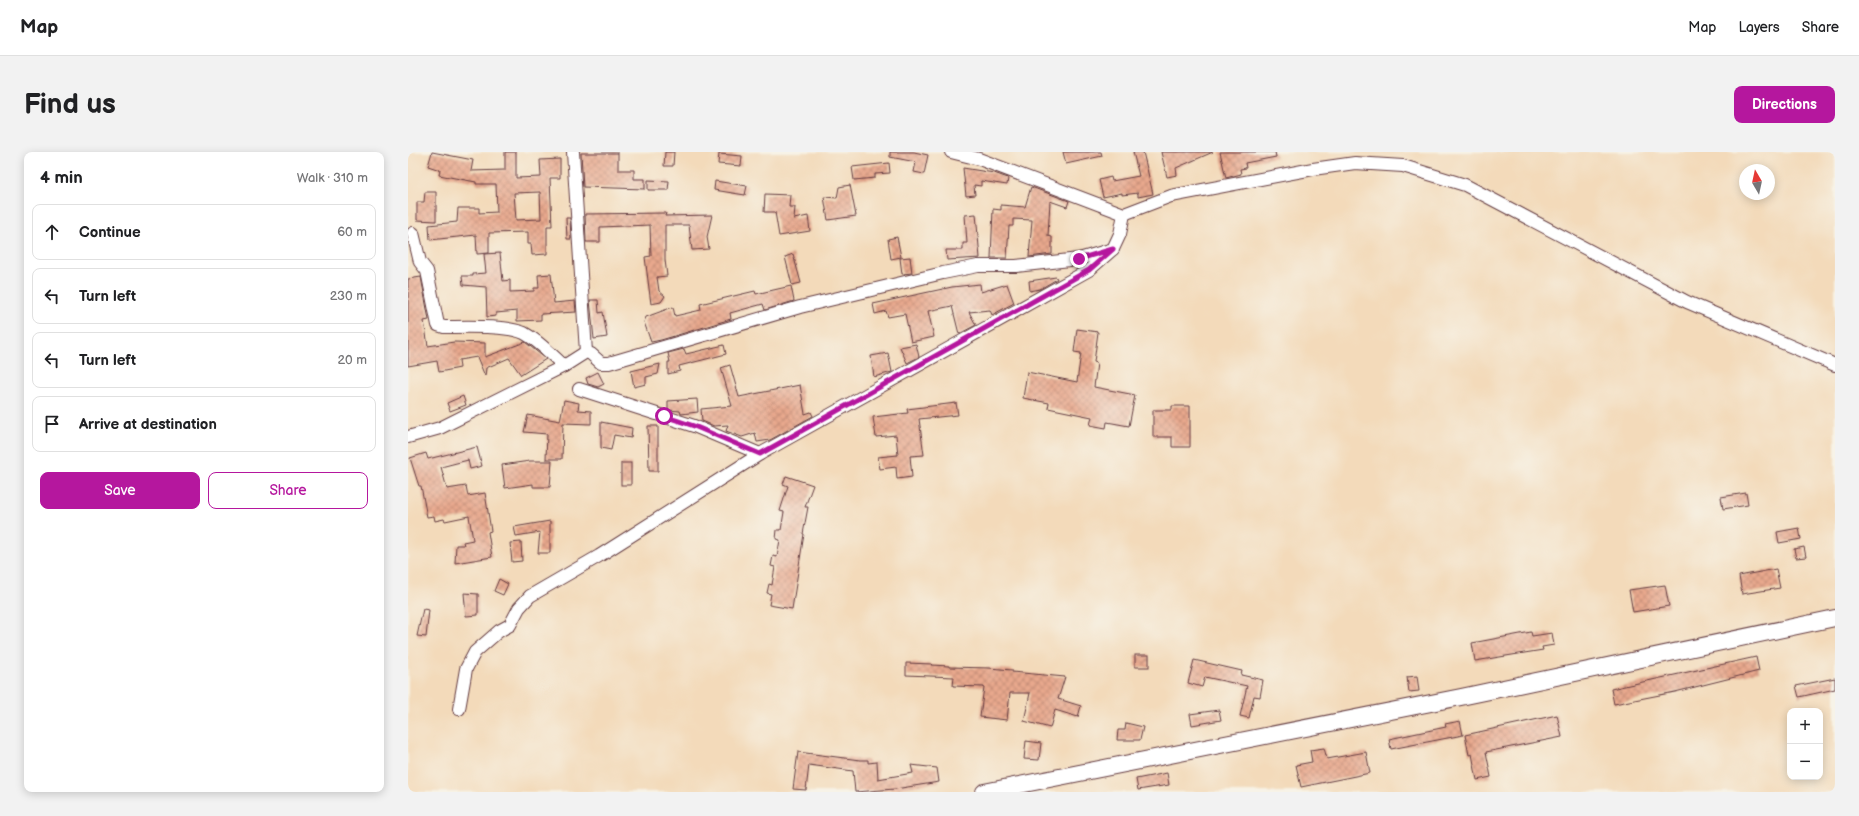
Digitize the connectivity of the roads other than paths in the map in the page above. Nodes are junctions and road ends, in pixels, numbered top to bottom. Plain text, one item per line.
1 (573, 152) edge
2 (951, 152) edge
3 (1124, 214) junction
4 (413, 233) dead end
5 (1113, 249) junction
6 (586, 352) junction
7 (1835, 365) edge
8 (564, 366) junction
9 (579, 388) dead end
10 (408, 437) edge
11 (760, 454) junction
12 (1835, 618) edge
13 (459, 709) dead end
14 (984, 792) edge

1 - 6 street
2 - 3 street
3 - 5 street
3 - 7 street
4 - 8 street
5 - 6 street
5 - 11 street
6 - 8 street
8 - 10 street
9 - 11 street
11 - 13 street
12 - 14 main road

